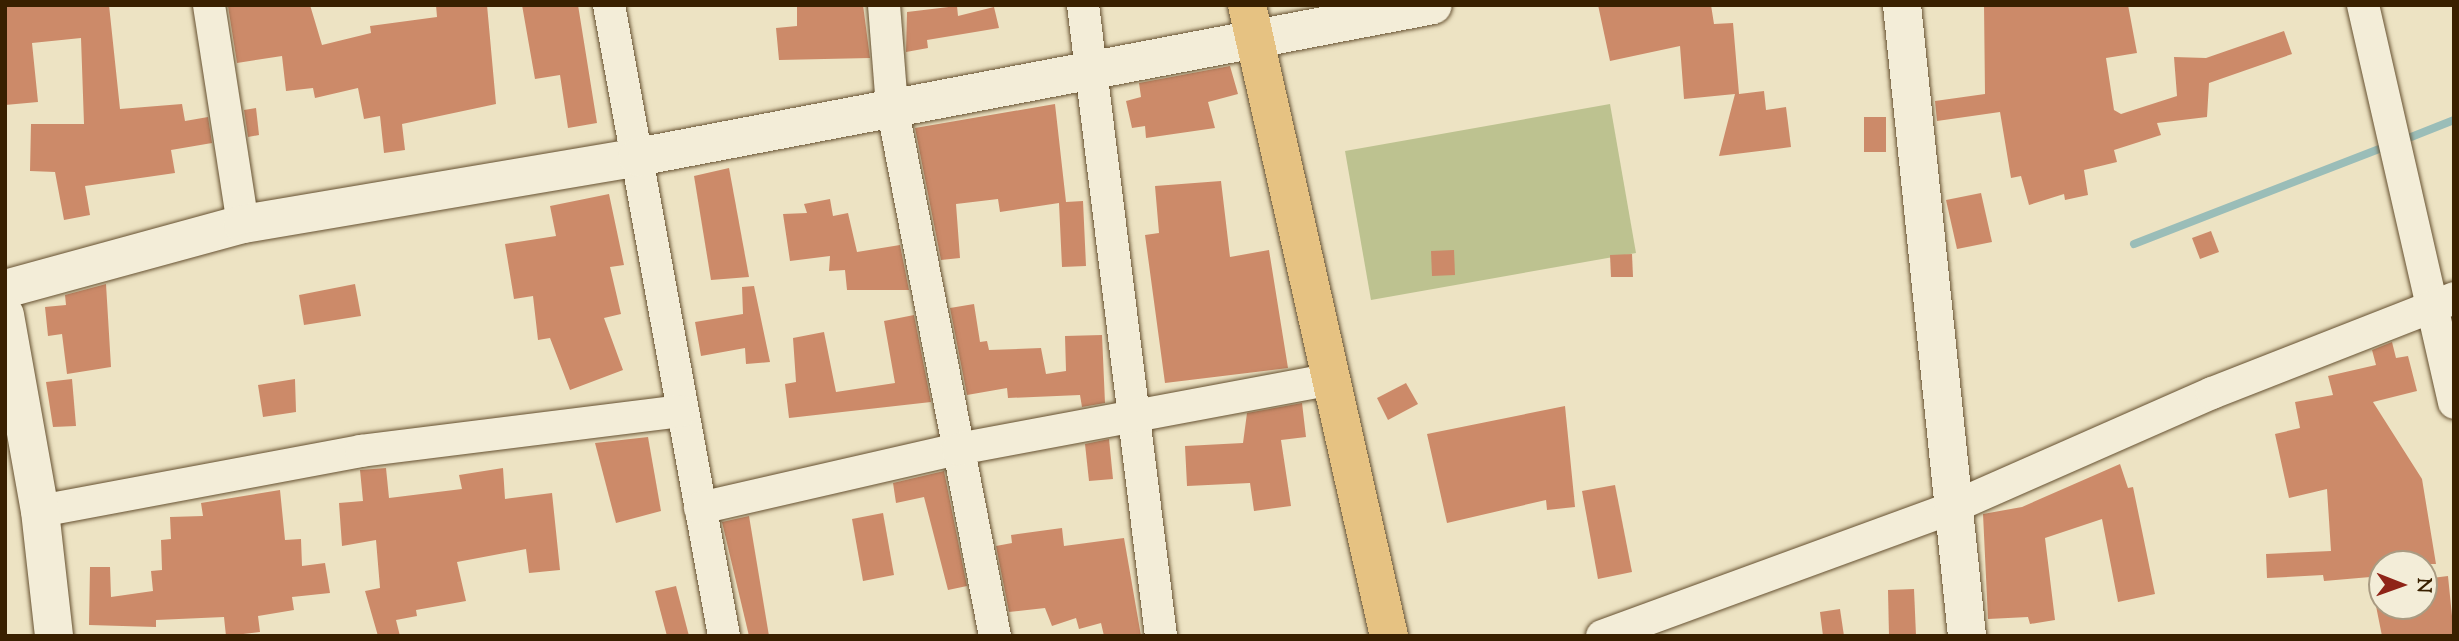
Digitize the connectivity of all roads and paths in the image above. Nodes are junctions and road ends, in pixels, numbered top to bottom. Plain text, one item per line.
1 (209, 5) edge
2 (609, 5) edge
3 (884, 5) edge
4 (1083, 5) edge
5 (1433, 5) edge
6 (1902, 5) edge
7 (2363, 5) edge
8 (1250, 20) edge
9 (1091, 70) junction
10 (892, 106) junction
11 (638, 157) junction
12 (243, 224) junction
13 (5, 289) edge
14 (2444, 301) edge
15 (5, 315) edge
16 (1331, 379) junction
17 (2454, 403) edge
18 (681, 411) junction
19 (1133, 414) junction
20 (958, 449) junction
21 (700, 508) junction
22 (1951, 508) junction
23 (40, 511) junction
24 (54, 636) edge
25 (724, 636) edge
26 (995, 636) edge
27 (1161, 636) edge
28 (1389, 636) edge
29 (1602, 636) edge
30 (1967, 636) edge

1 - 12 street
2 - 11 street
3 - 10 street
4 - 9 street
5 - 8 street
6 - 22 street
7 - 14 street
8 - 9 street
8 - 16 main road
9 - 10 street
9 - 19 street
10 - 11 street
10 - 20 street
11 - 12 street
11 - 18 street
12 - 13 street
14 - 17 street
14 - 22 street
15 - 23 street
16 - 19 street
16 - 28 main road
18 - 21 street
18 - 23 street
19 - 20 street
19 - 27 street
20 - 21 street
20 - 26 street
21 - 25 street
22 - 29 street
22 - 30 street
23 - 24 street

